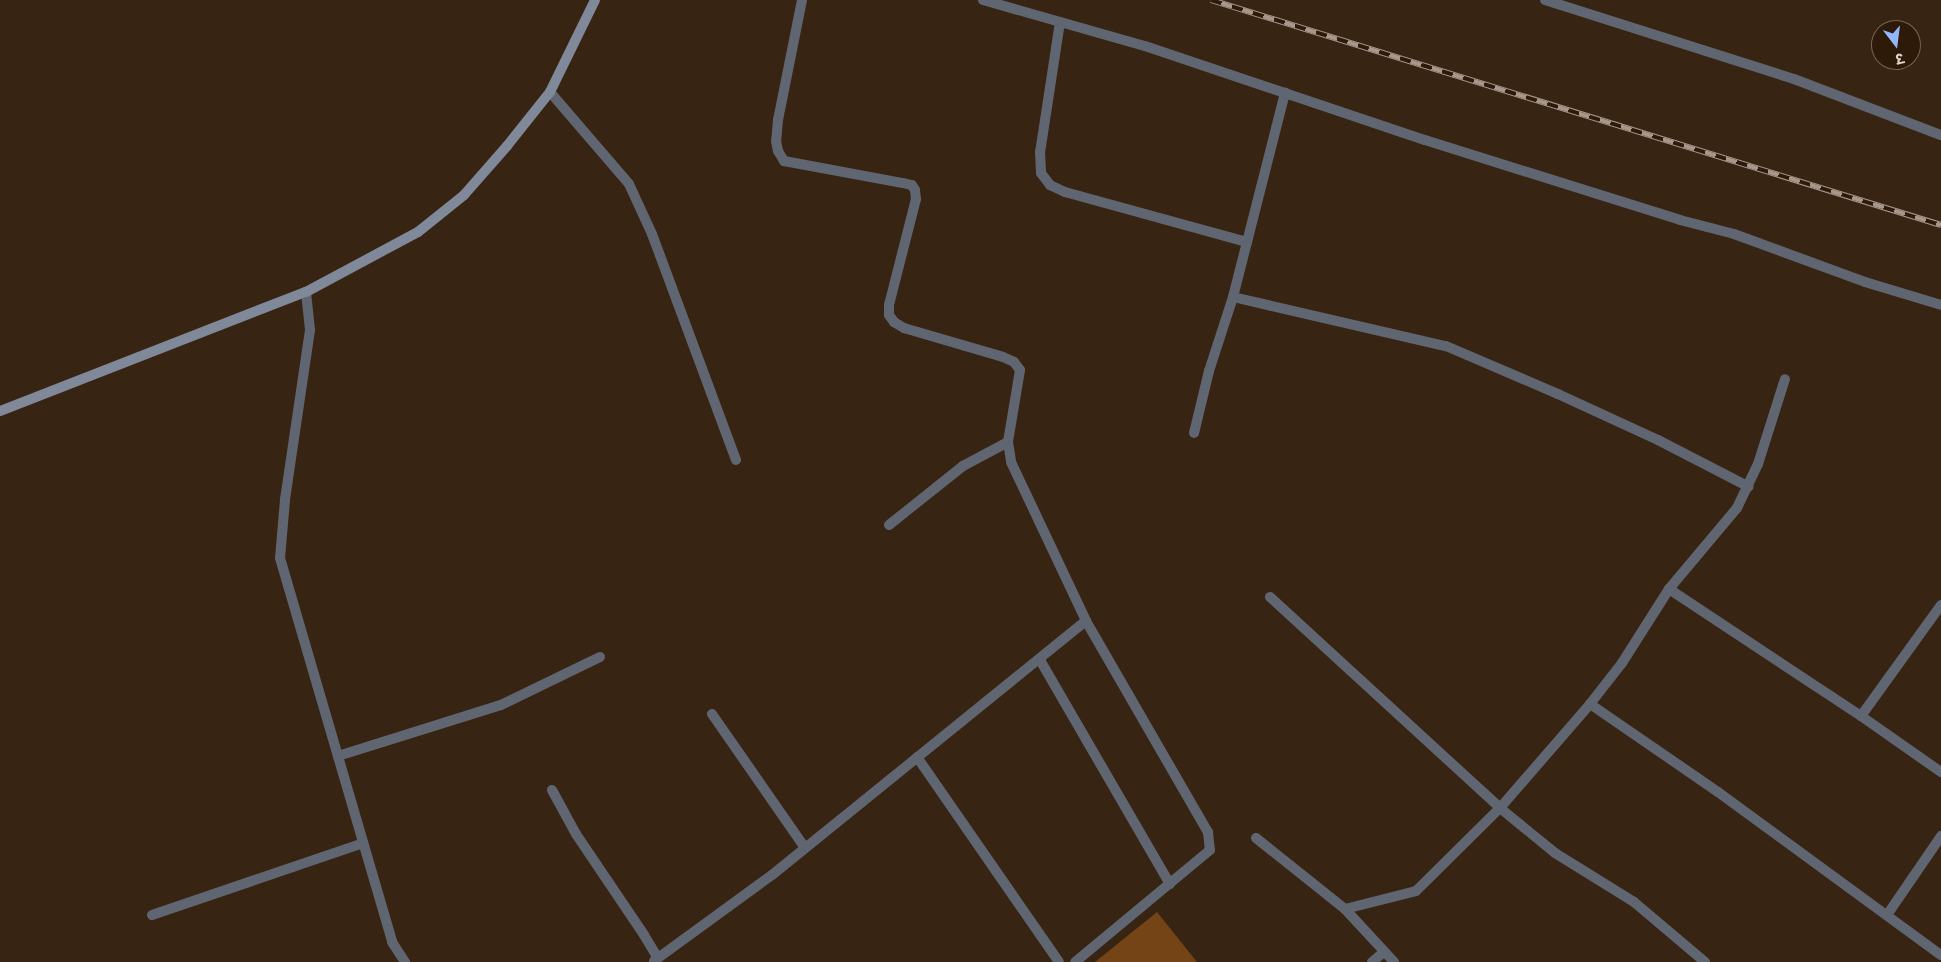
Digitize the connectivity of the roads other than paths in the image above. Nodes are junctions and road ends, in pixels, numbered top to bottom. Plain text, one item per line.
1 (595, 0) edge
2 (802, 0) edge
3 (983, 0) edge
4 (1546, 0) edge
5 (1060, 22) junction
6 (550, 92) junction
7 (1285, 93) junction
8 (1941, 135) edge
9 (1247, 242) junction
10 (306, 292) junction
11 (1233, 297) junction
12 (1941, 304) edge
13 (1786, 379) dead end
14 (0, 411) edge
15 (1194, 433) dead end
16 (1008, 442) junction
17 (736, 460) dead end
18 (1749, 486) junction
19 (889, 525) dead end
20 (1668, 590) junction
21 (1270, 597) dead end
22 (1941, 605) edge
23 (1086, 622) junction
24 (600, 657) dead end
25 (1040, 660) junction
26 (1590, 704) junction
27 (712, 714) dead end
28 (1862, 716) junction
29 (338, 756) junction
30 (917, 757) junction
31 (1941, 772) edge
32 (552, 790) dead end
33 (1500, 808) junction
34 (1941, 836) edge
35 (1256, 838) dead end
36 (363, 843) junction
37 (805, 848) junction
38 (1170, 884) junction
39 (1345, 910) junction
40 (152, 915) dead end
41 (1887, 915) junction
42 (1384, 952) junction
43 (1941, 954) edge
44 (656, 960) edge
45 (406, 962) edge
46 (1059, 962) edge
47 (1075, 962) edge
48 (1372, 962) edge
49 (1394, 962) edge
50 (1705, 962) edge

1 - 6 street
2 - 16 street
3 - 5 street
4 - 8 street
5 - 7 street
5 - 9 street
6 - 10 street
6 - 17 street
7 - 9 street
7 - 12 street
9 - 11 street
10 - 14 street
10 - 29 street
11 - 15 street
11 - 18 street
13 - 18 street
16 - 19 street
16 - 23 street
18 - 20 street
20 - 26 street
20 - 28 street
21 - 33 street
22 - 28 street
23 - 25 street
23 - 38 street
24 - 29 street
25 - 30 street
25 - 38 street
26 - 33 street
26 - 41 street
27 - 37 street
28 - 31 street
29 - 36 street
30 - 37 street
30 - 46 street
32 - 44 street
33 - 39 street
33 - 50 street
34 - 41 street
35 - 39 street
36 - 40 street
36 - 45 street
37 - 44 street
38 - 47 street
39 - 42 street
41 - 43 street
42 - 48 street
42 - 49 street

